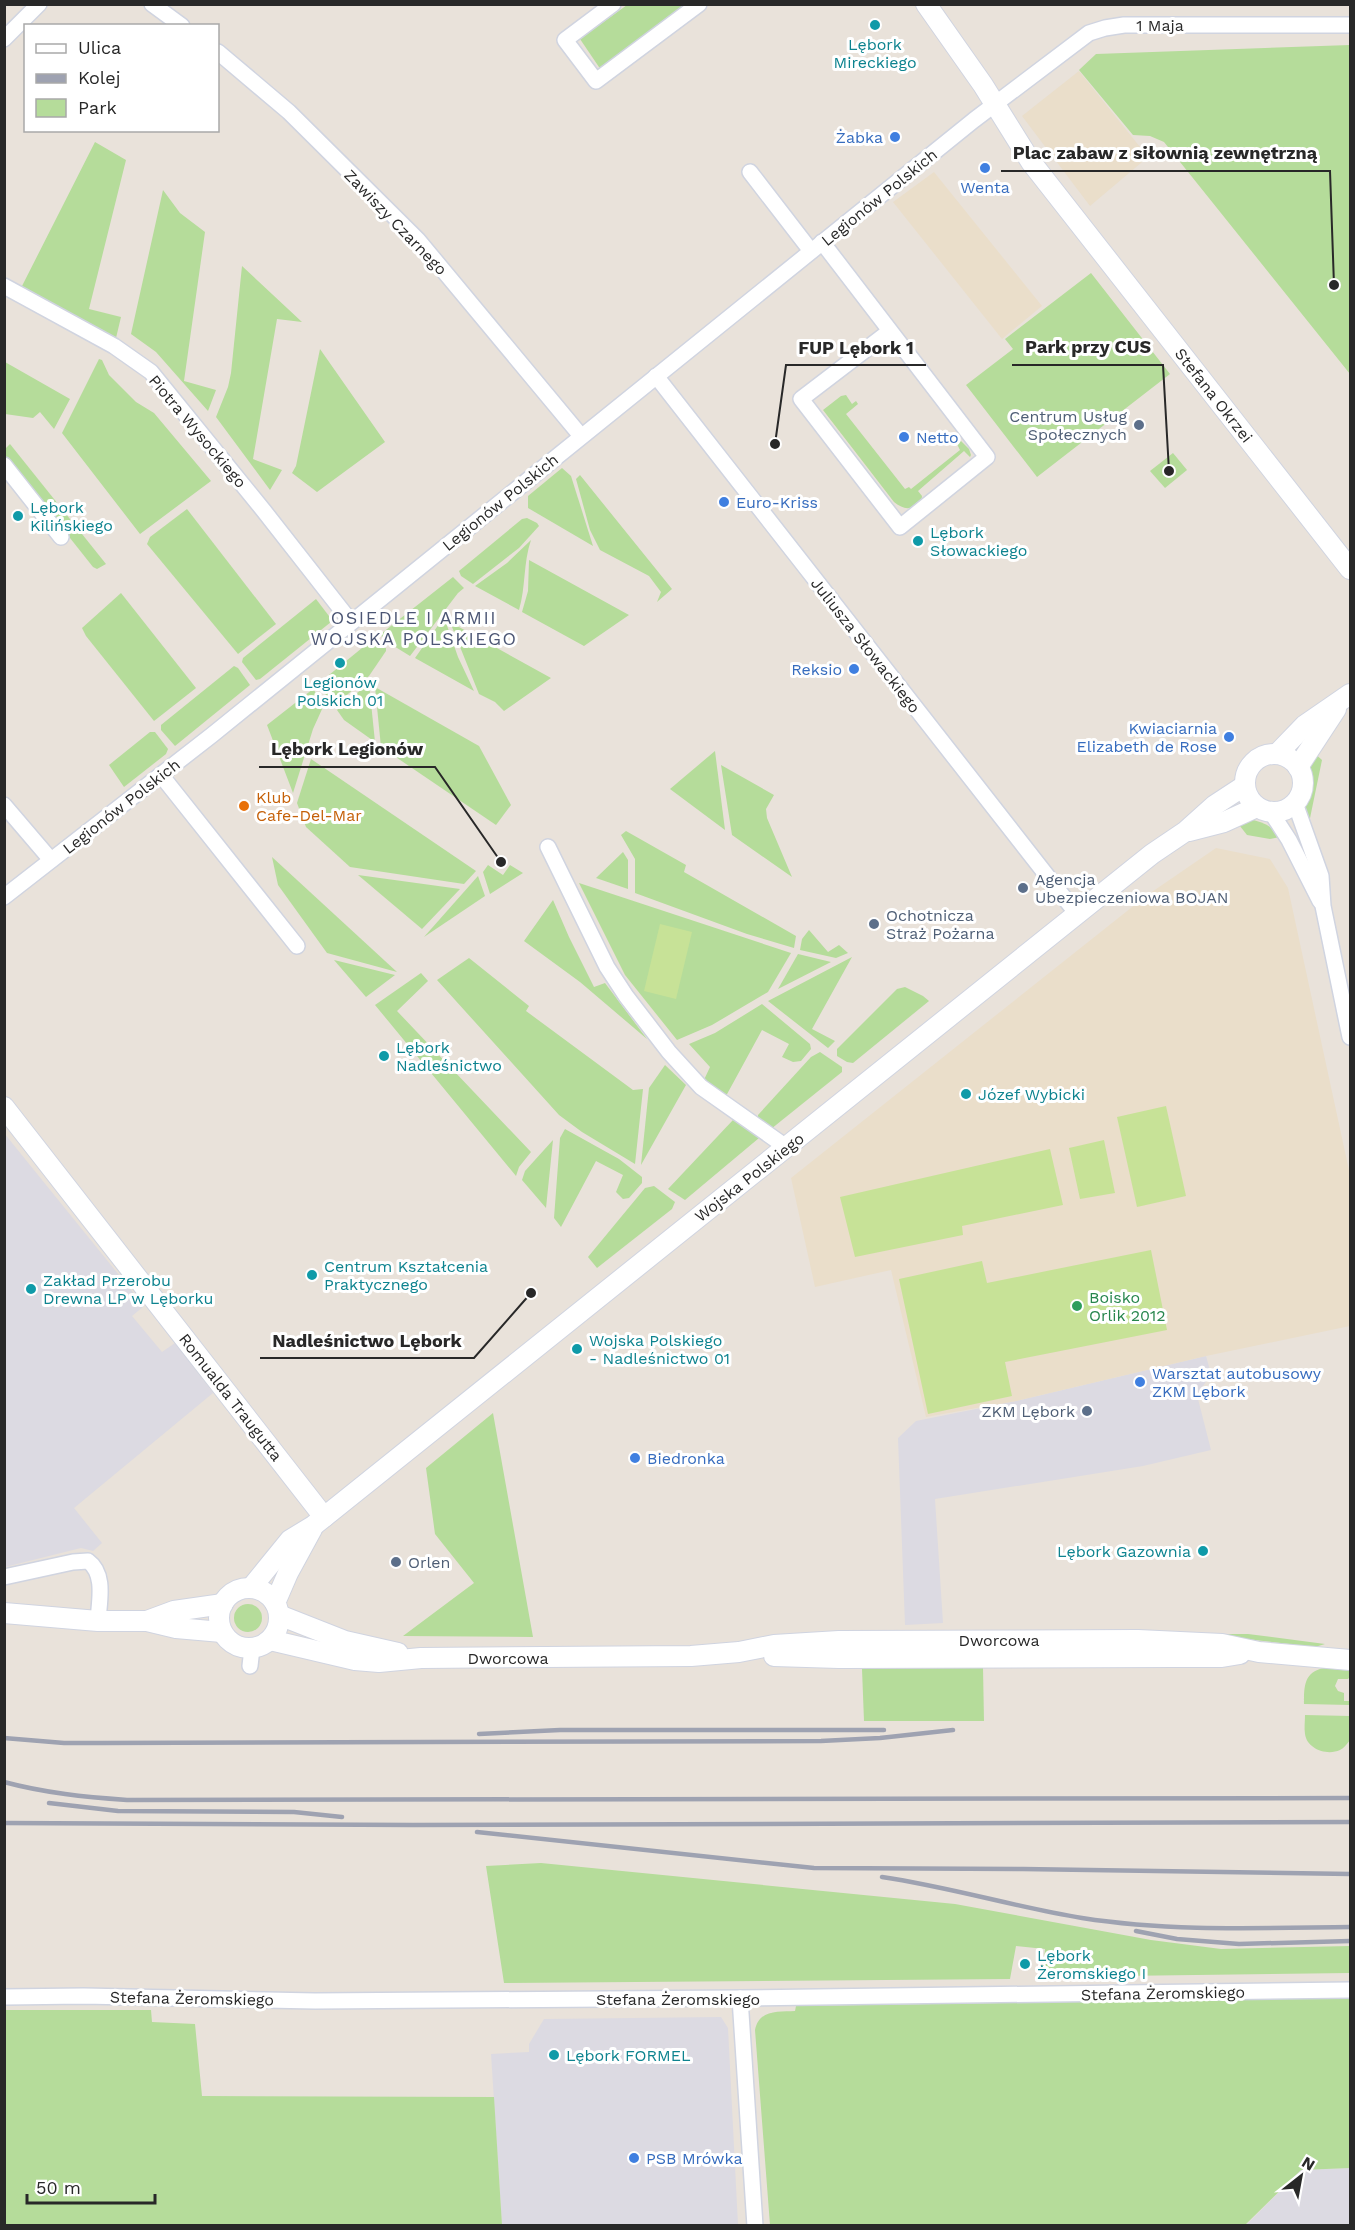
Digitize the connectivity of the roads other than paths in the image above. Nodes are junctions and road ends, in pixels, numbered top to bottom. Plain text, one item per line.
1 (39, 4) edge
2 (152, 4) edge
3 (613, 4) edge
4 (699, 4) edge
5 (926, 4) edge
6 (179, 24) edge
7 (1350, 25) edge
8 (4, 39) edge
9 (219, 53) edge
10 (995, 105) junction
11 (750, 172) dead end
12 (816, 247) junction
13 (4, 286) edge
14 (890, 330) junction
15 (656, 376) junction
16 (581, 436) junction
17 (4, 465) edge
18 (61, 537) dead end
19 (1350, 569) edge
20 (351, 622) junction
21 (1347, 697) edge
22 (1277, 754) junction
23 (1298, 766) junction
24 (161, 775) junction
25 (1244, 786) junction
26 (1295, 803) junction
27 (4, 805) edge
28 (1264, 809) junction
29 (1186, 831) junction
30 (548, 847) dead end
31 (51, 860) junction
32 (4, 897) edge
33 (1323, 906) junction
34 (1077, 914) junction
35 (297, 946) dead end
36 (1350, 1037) edge
37 (4, 1107) edge
38 (785, 1148) junction
39 (319, 1522) junction
40 (4, 1577) edge
41 (251, 1588) junction
42 (223, 1604) junction
43 (277, 1609) junction
44 (4, 1613) edge
45 (98, 1621) junction
46 (147, 1621) junction
47 (222, 1632) junction
48 (257, 1651) junction
49 (421, 1658) junction
50 (1350, 1660) edge
51 (1350, 1990) edge
52 (4, 1997) edge
53 (740, 1998) junction
54 (755, 2226) edge

1 - 8 street
2 - 6 street
3 - 4 street
5 - 10 street, Stefana Okrzei
7 - 10 street, 1 Maja
9 - 16 street, Zawiszy Czarnego
10 - 12 street, Legionów Polskich
10 - 19 street, Stefana Okrzei
11 - 12 street
12 - 14 street
12 - 15 street, Legionów Polskich
13 - 20 street, Piotra Wysockiego
14 - 14 street
15 - 16 street, Legionów Polskich
15 - 34 street, Juliusza Słowackiego
16 - 20 street, Legionów Polskich
17 - 18 street
20 - 24 street, Legionów Polskich
21 - 22 street
21 - 23 street
22 - 23 street
22 - 25 street
23 - 26 street
24 - 31 street, Legionów Polskich
24 - 35 street
25 - 28 street
25 - 29 street, Wojska Polskiego
26 - 28 street
26 - 33 street
27 - 31 street
28 - 29 street, Wojska Polskiego
28 - 33 street
29 - 34 street, Wojska Polskiego
30 - 38 street
31 - 32 street, Legionów Polskich
33 - 36 street
34 - 38 street, Wojska Polskiego
37 - 39 street, Romualda Traugutta
38 - 39 street, Wojska Polskiego
39 - 41 street, Wojska Polskiego
39 - 43 street, Wojska Polskiego
40 - 45 street
41 - 42 street
41 - 43 street
42 - 46 street
42 - 47 street
43 - 48 street
43 - 49 street, Dworcowa
44 - 45 street
45 - 46 street
46 - 47 street
47 - 48 street
48 - 49 street, Dworcowa
49 - 50 street, Dworcowa
51 - 53 street, Stefana Żeromskiego
52 - 53 street, Stefana Żeromskiego
53 - 54 street

